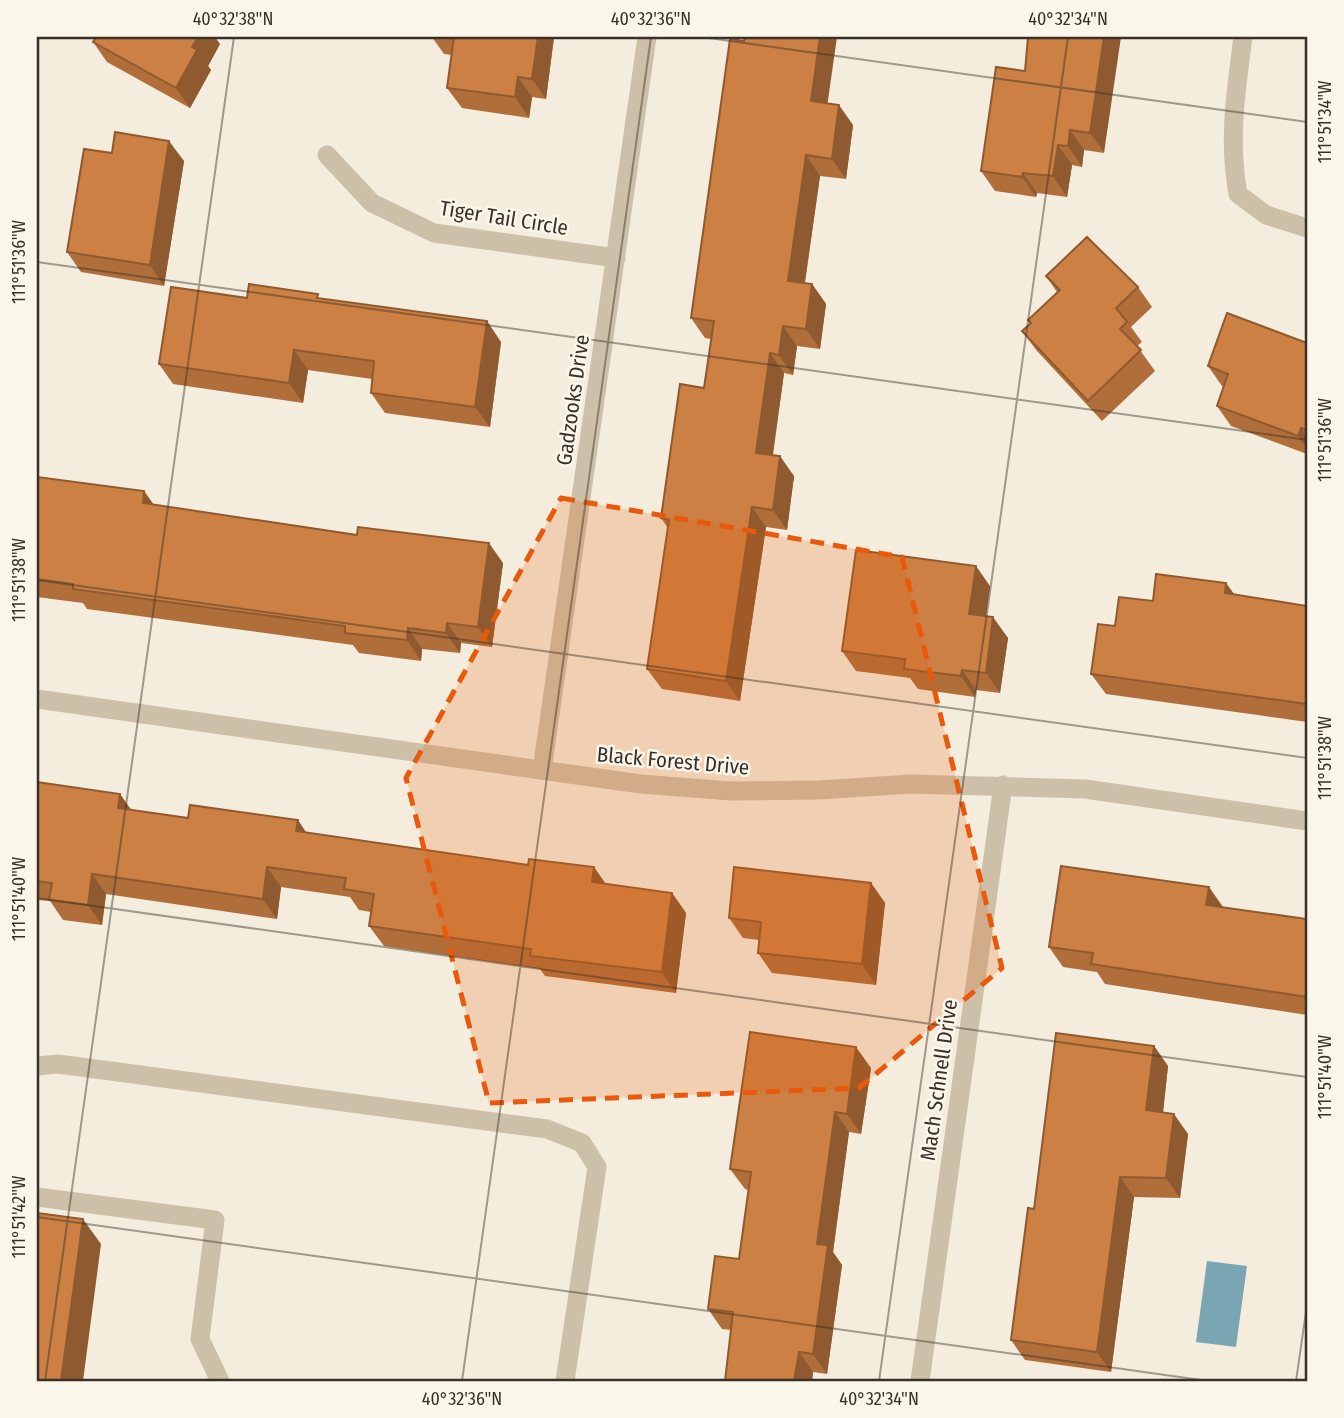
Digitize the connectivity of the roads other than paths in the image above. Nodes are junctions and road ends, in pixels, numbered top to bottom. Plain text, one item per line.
1 (647, 37) edge
2 (1243, 37) edge
3 (327, 155) dead end
4 (1307, 228) edge
5 (616, 258) junction
6 (37, 699) edge
7 (542, 770) junction
8 (1003, 785) junction
9 (1307, 821) edge
10 (37, 1066) edge
11 (37, 1197) edge
12 (220, 1381) edge
13 (565, 1381) edge
14 (920, 1381) edge

1 - 5 street, Gadzooks Drive
2 - 4 street
3 - 5 street, Tiger Tail Circle
5 - 7 street, Gadzooks Drive
6 - 7 street, Black Forest Drive
7 - 8 street, Black Forest Drive
8 - 9 street, Black Forest Drive
8 - 14 street, Mach Schnell Drive
10 - 13 street
11 - 12 street

